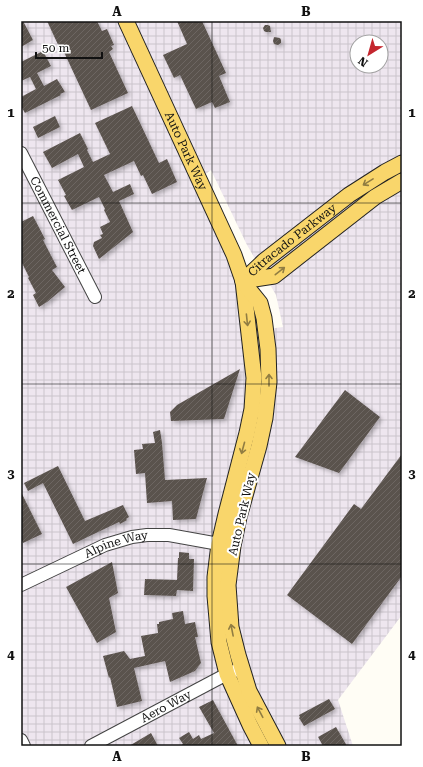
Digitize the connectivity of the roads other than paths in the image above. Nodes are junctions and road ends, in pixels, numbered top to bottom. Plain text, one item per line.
1 (126, 21) edge
2 (21, 153) edge
3 (402, 163) edge
4 (402, 181) edge
5 (243, 281) junction
6 (95, 297) dead end
7 (219, 544) junction
8 (21, 585) edge
9 (242, 668) junction
10 (227, 674) junction
11 (21, 740) edge
12 (24, 746) edge
13 (92, 746) edge
14 (261, 746) edge
15 (278, 746) edge

1 - 5 main road, Auto Park Way
2 - 6 street, Commercial Street
3 -> 5 main road, Citracado Parkway
5 -> 4 main road, Citracado Parkway
5 -> 7 main road, Auto Park Way
9 -> 5 main road, Auto Park Way
7 - 8 street, Alpine Way
7 - 10 main road, Auto Park Way
9 - 10 street, Aero Way
15 -> 9 main road, Auto Park Way
10 - 13 street, Aero Way
10 - 14 main road, Auto Park Way
11 - 12 street

